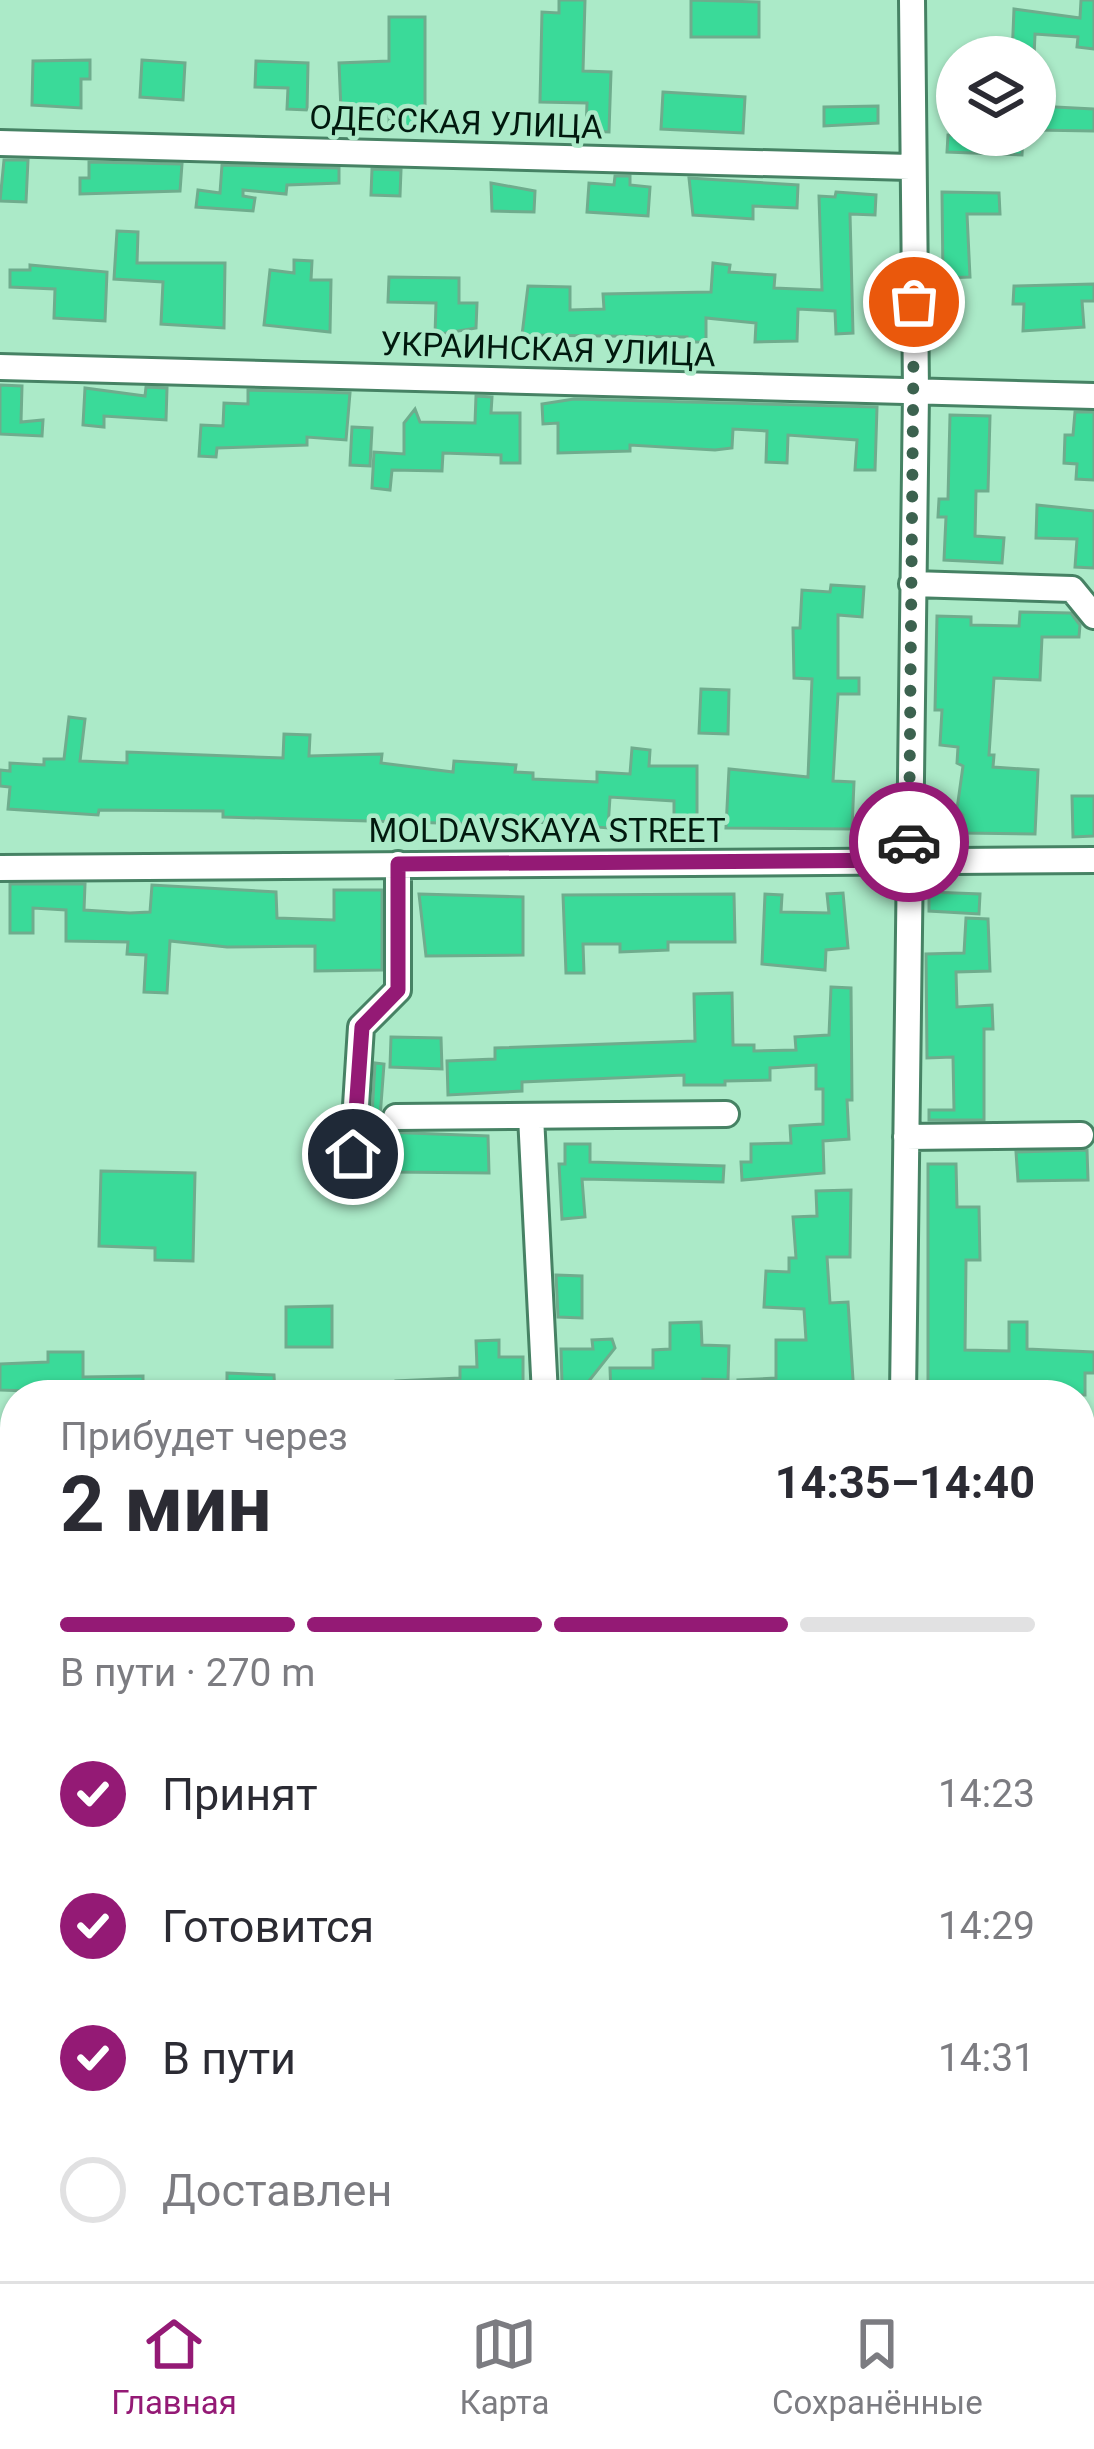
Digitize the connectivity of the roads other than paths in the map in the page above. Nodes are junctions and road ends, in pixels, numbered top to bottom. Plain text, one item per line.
1 (912, 0) edge
2 (0, 143) edge
3 (910, 167) junction
4 (0, 367) edge
5 (916, 392) junction
6 (1094, 396) edge
7 (912, 584) junction
8 (1094, 616) edge
9 (909, 860) junction
10 (1094, 860) edge
11 (398, 864) junction
12 (0, 868) edge
13 (726, 1114) dead end
14 (531, 1116) junction
15 (396, 1117) dead end
16 (1081, 1135) dead end
17 (906, 1137) junction
18 (353, 1154) dead end
19 (544, 1380) edge
20 (903, 1380) edge

1 - 3 street
2 - 3 street, ОДЕССКАЯ УЛИЦА
3 - 5 street
4 - 5 street, УКРАИНСКАЯ УЛИЦА
5 - 6 street, УКРАИНСКАЯ УЛИЦА
5 - 7 street
7 - 8 street
7 - 9 street
9 - 10 street, MOLDAVSKAYA STREET
9 - 11 street, MOLDAVSKAYA STREET
9 - 17 street
11 - 12 street, MOLDAVSKAYA STREET
11 - 18 street
13 - 14 street
14 - 15 street
14 - 19 street
16 - 17 street
17 - 20 street

